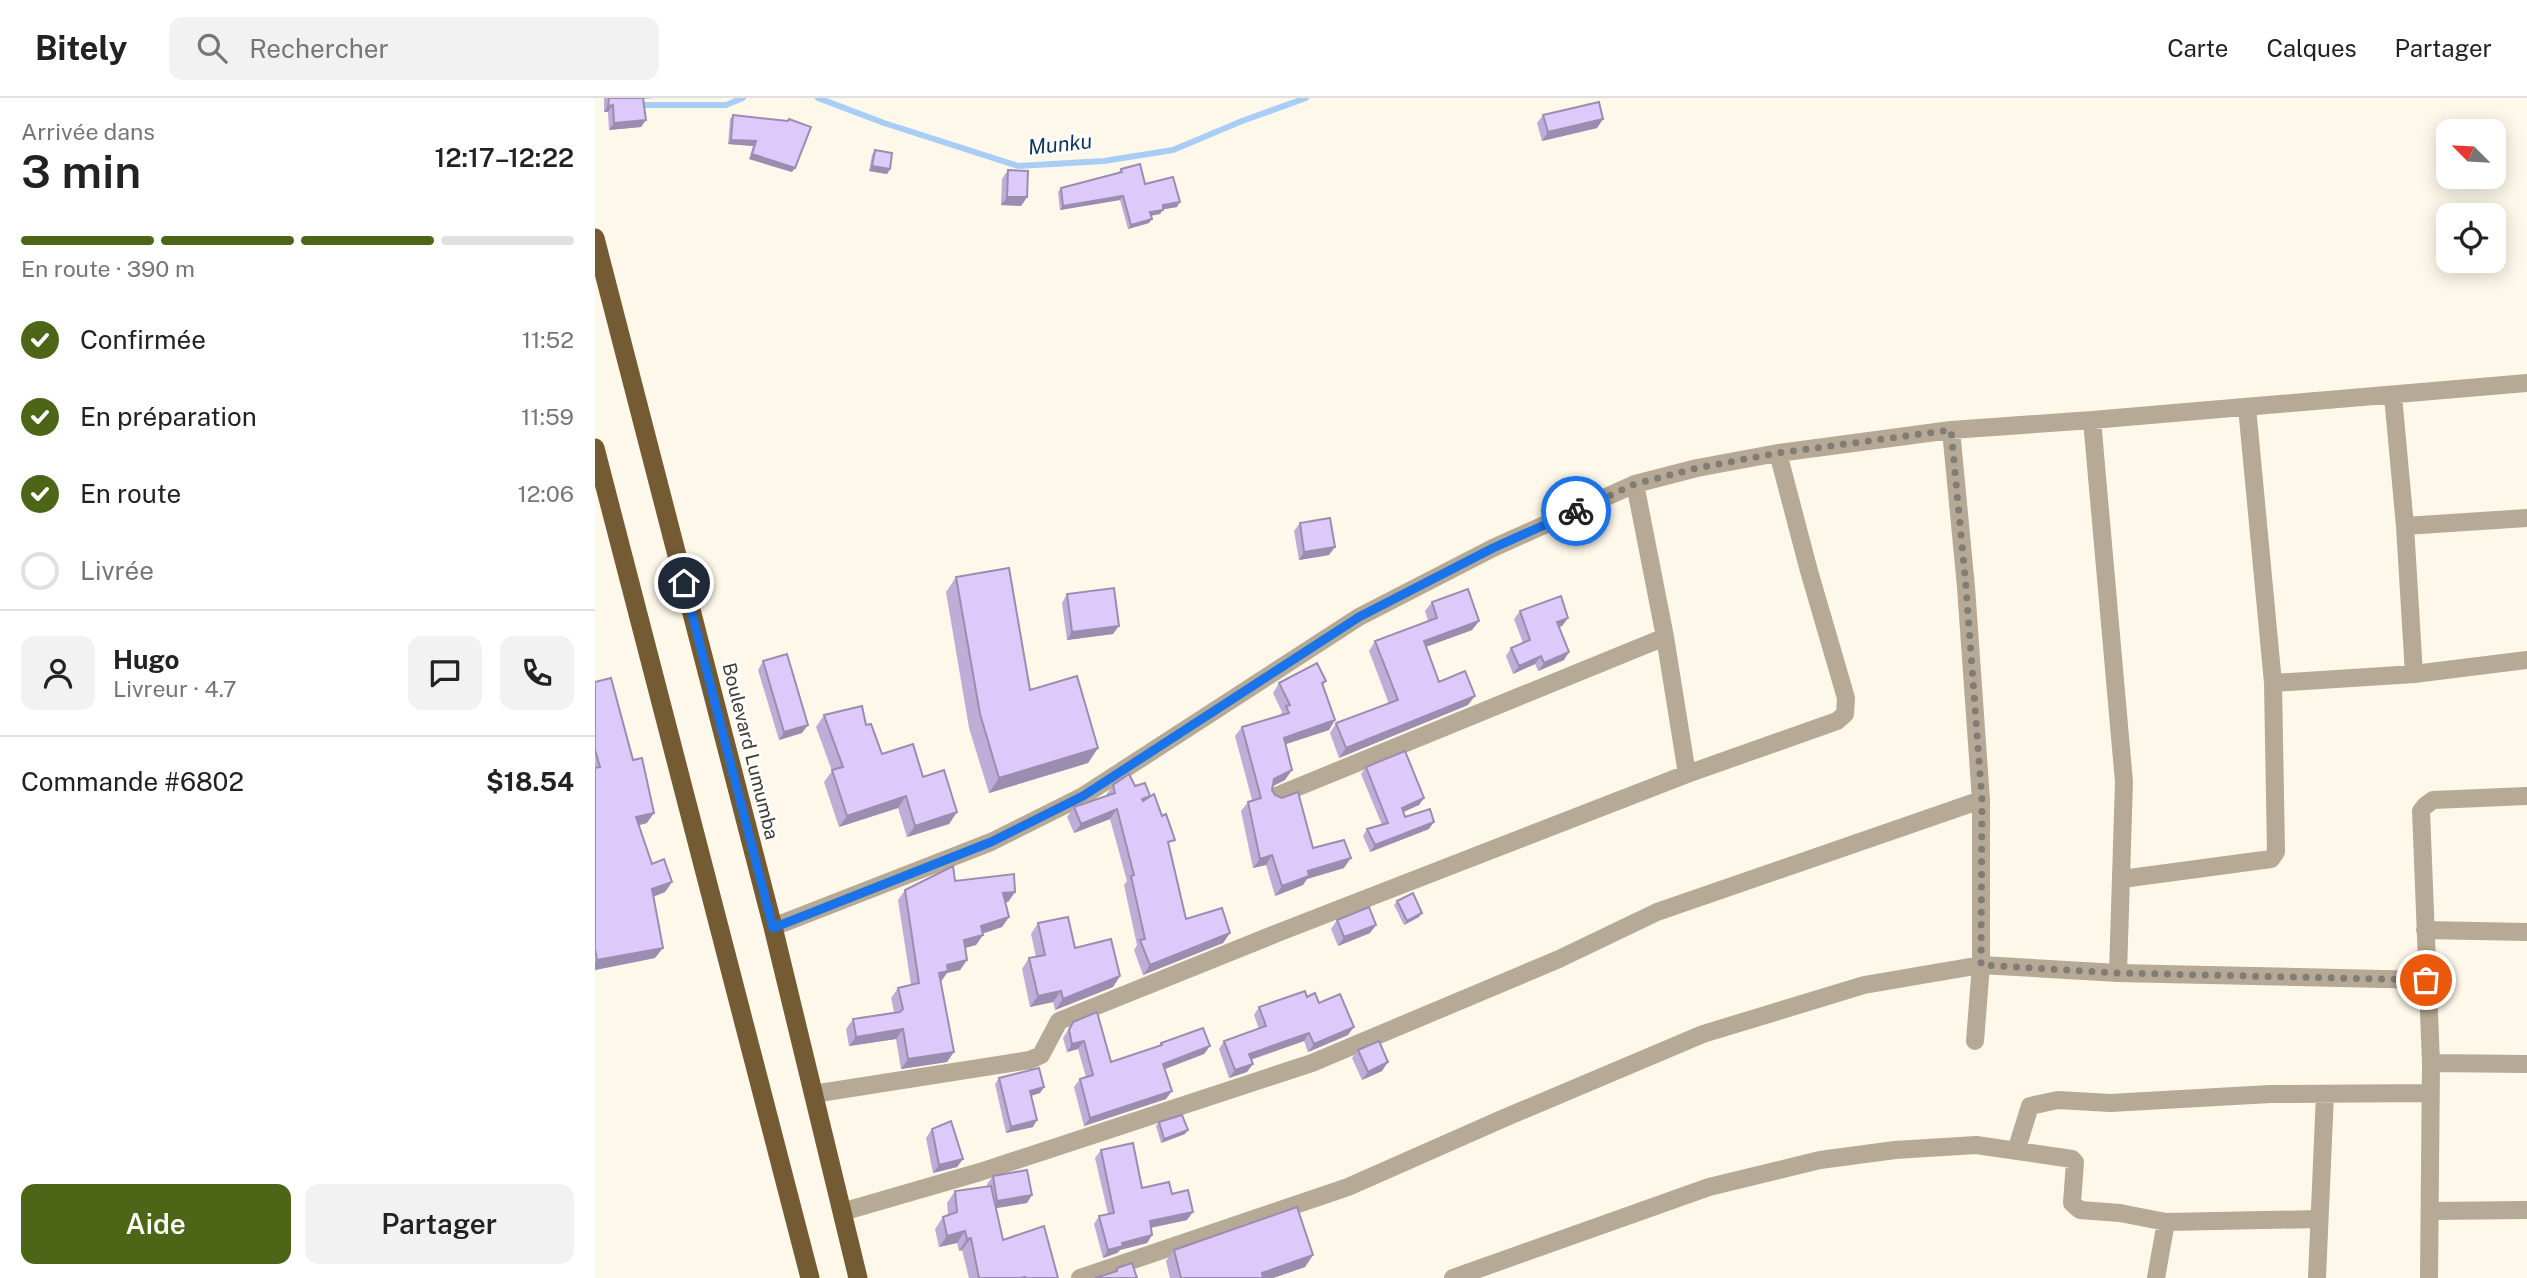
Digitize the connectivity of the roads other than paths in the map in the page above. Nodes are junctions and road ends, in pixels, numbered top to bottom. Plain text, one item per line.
1 (595, 237) edge
2 (2527, 383) edge
3 (2393, 396) junction
4 (2247, 407) junction
5 (2092, 420) junction
6 (1951, 430) junction
7 (595, 448) edge
8 (1778, 453) junction
9 (1635, 484) junction
10 (2527, 517) edge
11 (2405, 526) junction
12 (1665, 637) junction
13 (2527, 660) edge
14 (2414, 674) junction
15 (2273, 683) junction
16 (1687, 774) junction
17 (1276, 796) edge
18 (2527, 796) edge
19 (1982, 800) junction
20 (2122, 879) junction
21 (773, 928) junction
22 (2425, 930) junction
23 (2527, 932) edge
24 (1981, 965) junction
25 (2118, 973) junction
26 (2426, 980) junction
27 (1975, 1041) dead end
28 (2431, 1063) junction
29 (2527, 1064) edge
30 (2430, 1093) junction
31 (813, 1094) junction
32 (2325, 1094) junction
33 (2015, 1151) junction
34 (2527, 1210) edge
35 (2431, 1211) junction
36 (842, 1212) junction
37 (2319, 1219) junction
38 (2166, 1222) junction
39 (810, 1278) edge
40 (858, 1278) edge
41 (1080, 1278) edge
42 (1453, 1278) edge
43 (2157, 1278) edge
44 (2317, 1278) edge
45 (2429, 1278) edge

1 - 21 highway, Boulevard Lumumba
2 - 3 street
3 - 4 street
3 - 11 street
4 - 5 street
4 - 15 street
5 - 6 street
5 - 20 street
6 - 8 street
6 - 19 street
7 - 39 highway
8 - 9 street
8 - 16 street
9 - 12 street
9 - 21 street
10 - 11 street
11 - 14 street
12 - 16 street
12 - 17 street
13 - 14 street
14 - 15 street
15 - 20 street
16 - 31 street
18 - 22 street
19 - 24 street
19 - 36 street
20 - 25 street
21 - 31 highway, Boulevard Lumumba
22 - 23 street
22 - 26 street
24 - 25 street
24 - 27 street
24 - 41 street
25 - 26 street
26 - 28 street
28 - 29 street
28 - 30 street
30 - 32 street
30 - 35 street
31 - 36 highway, Boulevard Lumumba
32 - 33 street
32 - 37 street
33 - 38 street
33 - 42 street
34 - 35 street
35 - 45 street
36 - 40 highway, Boulevard Lumumba
37 - 38 street
37 - 44 street
38 - 43 street

